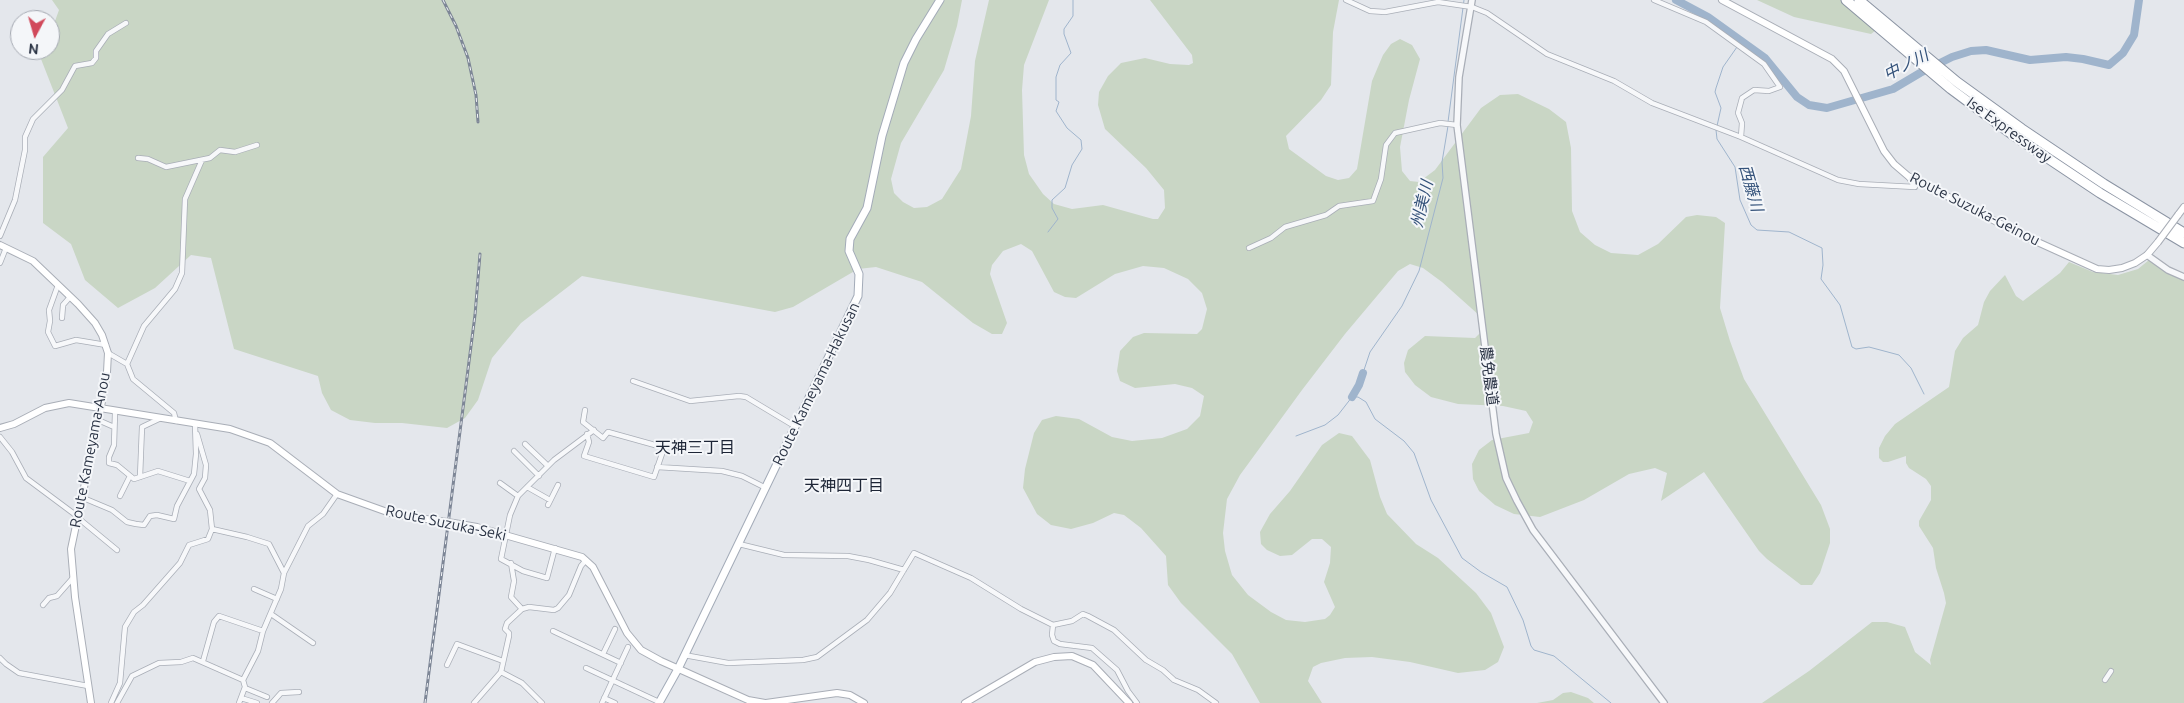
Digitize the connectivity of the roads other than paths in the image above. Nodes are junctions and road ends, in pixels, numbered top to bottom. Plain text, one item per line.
1 (940, 0) edge
2 (1346, 0) edge
3 (1472, 0) edge
4 (1654, 0) edge
5 (1722, 0) edge
6 (1846, 0) edge
7 (1859, 0) edge
8 (1469, 7) junction
9 (126, 23) dead end
10 (1893, 36) junction
11 (1954, 85) junction
12 (1451, 125) junction
13 (1741, 137) junction
14 (257, 145) dead end
15 (138, 158) dead end
16 (202, 160) junction
17 (1908, 176) junction
18 (2184, 207) edge
19 (2184, 232) edge
20 (0, 236) edge
21 (2184, 244) edge
22 (3, 246) edge
23 (1249, 248) dead end
24 (2147, 255) junction
25 (0, 263) edge
26 (2184, 277) edge
27 (58, 284) junction
28 (70, 297) junction
29 (62, 318) dead end
30 (106, 345) junction
31 (108, 353) junction
32 (127, 364) junction
33 (633, 381) dead end
34 (101, 407) junction
35 (585, 410) dead end
36 (115, 414) dead end
37 (162, 418) junction
38 (98, 420) junction
39 (176, 420) junction
40 (195, 424) junction
41 (114, 427) junction
42 (796, 427) junction
43 (0, 428) edge
44 (594, 430) junction
45 (195, 432) junction
46 (587, 434) junction
47 (0, 437) edge
48 (525, 444) dead end
49 (514, 451) dead end
50 (548, 466) junction
51 (657, 467) junction
52 (130, 476) junction
53 (539, 476) junction
54 (140, 477) junction
55 (190, 481) junction
56 (500, 483) dead end
57 (558, 485) dead end
58 (527, 487) junction
59 (766, 488) junction
60 (337, 494) junction
61 (120, 496) dead end
62 (518, 496) junction
63 (81, 497) junction
64 (550, 500) junction
65 (548, 505) dead end
66 (77, 516) junction
67 (212, 528) junction
68 (506, 535) junction
69 (739, 544) junction
70 (555, 548) junction
71 (117, 550) dead end
72 (586, 560) junction
73 (511, 563) junction
74 (904, 570) junction
75 (284, 573) junction
76 (72, 579) junction
77 (254, 589) dead end
78 (277, 599) junction
79 (43, 606) dead end
80 (522, 609) junction
81 (271, 614) junction
82 (1054, 625) junction
83 (615, 628) dead end
84 (263, 631) junction
85 (553, 631) dead end
86 (314, 643) dead end
87 (628, 646) dead end
88 (603, 654) junction
89 (684, 654) junction
90 (0, 658) edge
91 (203, 661) junction
92 (503, 661) junction
93 (621, 663) junction
94 (448, 665) dead end
95 (586, 668) dead end
96 (678, 669) junction
97 (2111, 671) dead end
98 (501, 672) junction
99 (243, 680) junction
100 (2105, 680) dead end
101 (612, 681) junction
102 (88, 686) junction
103 (245, 688) junction
104 (299, 692) dead end
105 (268, 697) dead end
106 (242, 698) junction
107 (604, 698) junction
108 (91, 703) edge
109 (111, 703) edge
110 (117, 703) edge
111 (239, 703) edge
112 (256, 703) edge
113 (272, 703) edge
114 (474, 703) edge
115 (542, 703) edge
116 (602, 703) edge
117 (615, 703) edge
118 (659, 703) edge
119 (765, 703) edge
120 (864, 703) edge
121 (965, 703) edge
122 (1129, 703) edge
123 (1137, 703) edge
124 (1216, 703) edge
125 (1664, 703) edge

1 - 42 main road, Route Kameyama-Hakusan
2 - 8 street
3 - 8 street, 農免農道
4 - 13 street
5 - 17 main road, Route Suzuka-Geinou
6 - 10 highway, Ise Expressway
7 - 10 highway, Ise Expressway
8 - 12 street, 農免農道
8 - 13 street
9 - 20 street
10 - 11 highway, Ise Expressway
11 - 19 highway, Ise Expressway
11 - 21 highway, Ise Expressway
12 - 23 street
12 - 125 street, 農免農道
13 - 17 street
14 - 16 street
15 - 16 street
16 - 32 street
17 - 24 main road, Route Suzuka-Geinou
18 - 24 main road, Route Suzuka-Geinou, bridge
22 - 25 street
22 - 27 main road, Route Kameyama-Anou
24 - 26 street
27 - 28 main road, Route Kameyama-Anou
27 - 30 street
28 - 29 street
28 - 30 main road, Route Kameyama-Anou
30 - 31 main road, Route Kameyama-Anou
31 - 32 street
31 - 34 main road, Route Kameyama-Anou
32 - 39 street
33 - 42 street
34 - 37 main road, Route Suzuka-Seki
34 - 38 main road, Route Kameyama-Anou
34 - 43 main road, Route Suzuka-Seki
35 - 44 street
36 - 41 street
37 - 39 main road, Route Suzuka-Seki
37 - 54 street
38 - 41 street
38 - 63 main road, Route Kameyama-Anou
39 - 40 main road, Route Suzuka-Seki
40 - 45 street
40 - 60 main road, Route Suzuka-Seki
41 - 52 street
42 - 59 main road, Route Kameyama-Hakusan
44 - 46 street
44 - 51 street
45 - 55 street
45 - 67 street
46 - 50 street
46 - 51 street
47 - 66 street
48 - 50 street
49 - 53 street
50 - 53 street
51 - 59 street
52 - 54 street
52 - 61 street
53 - 58 street
54 - 55 street
55 - 63 street
56 - 62 street
57 - 64 street
58 - 62 street
58 - 64 street
59 - 69 main road, Route Kameyama-Hakusan
60 - 68 main road, Route Suzuka-Seki, bridge
60 - 75 street
62 - 68 street
63 - 66 main road, Route Kameyama-Anou
64 - 65 street
66 - 71 street
66 - 76 main road, Route Kameyama-Anou
67 - 75 street
67 - 109 street
68 - 70 main road, Route Suzuka-Seki
68 - 73 street
69 - 74 street
69 - 89 main road, Route Kameyama-Hakusan
70 - 72 main road, Route Suzuka-Seki
70 - 73 street
72 - 80 street
72 - 96 main road
73 - 80 street
74 - 82 street
74 - 89 street
75 - 78 street
76 - 79 street
76 - 102 main road, Route Kameyama-Anou
77 - 78 street
78 - 81 street
80 - 92 street
81 - 84 street
81 - 86 street
82 - 123 street
82 - 124 street
83 - 88 street
84 - 91 street
84 - 99 street
85 - 88 street
87 - 93 street
88 - 93 street
89 - 96 main road, Route Kameyama-Hakusan
90 - 102 street
91 - 99 street
91 - 110 street
92 - 94 street
92 - 98 street
93 - 101 street
95 - 101 street
96 - 118 main road, Route Kameyama-Hakusan
96 - 119 main road
97 - 100 street
98 - 114 street
98 - 115 street
99 - 103 street
101 - 107 street
101 - 118 street
102 - 108 main road, Route Kameyama-Anou
103 - 105 street
103 - 106 street
104 - 113 street
106 - 111 street
106 - 112 street
107 - 116 street
107 - 117 street
119 - 120 main road
121 - 122 main road

